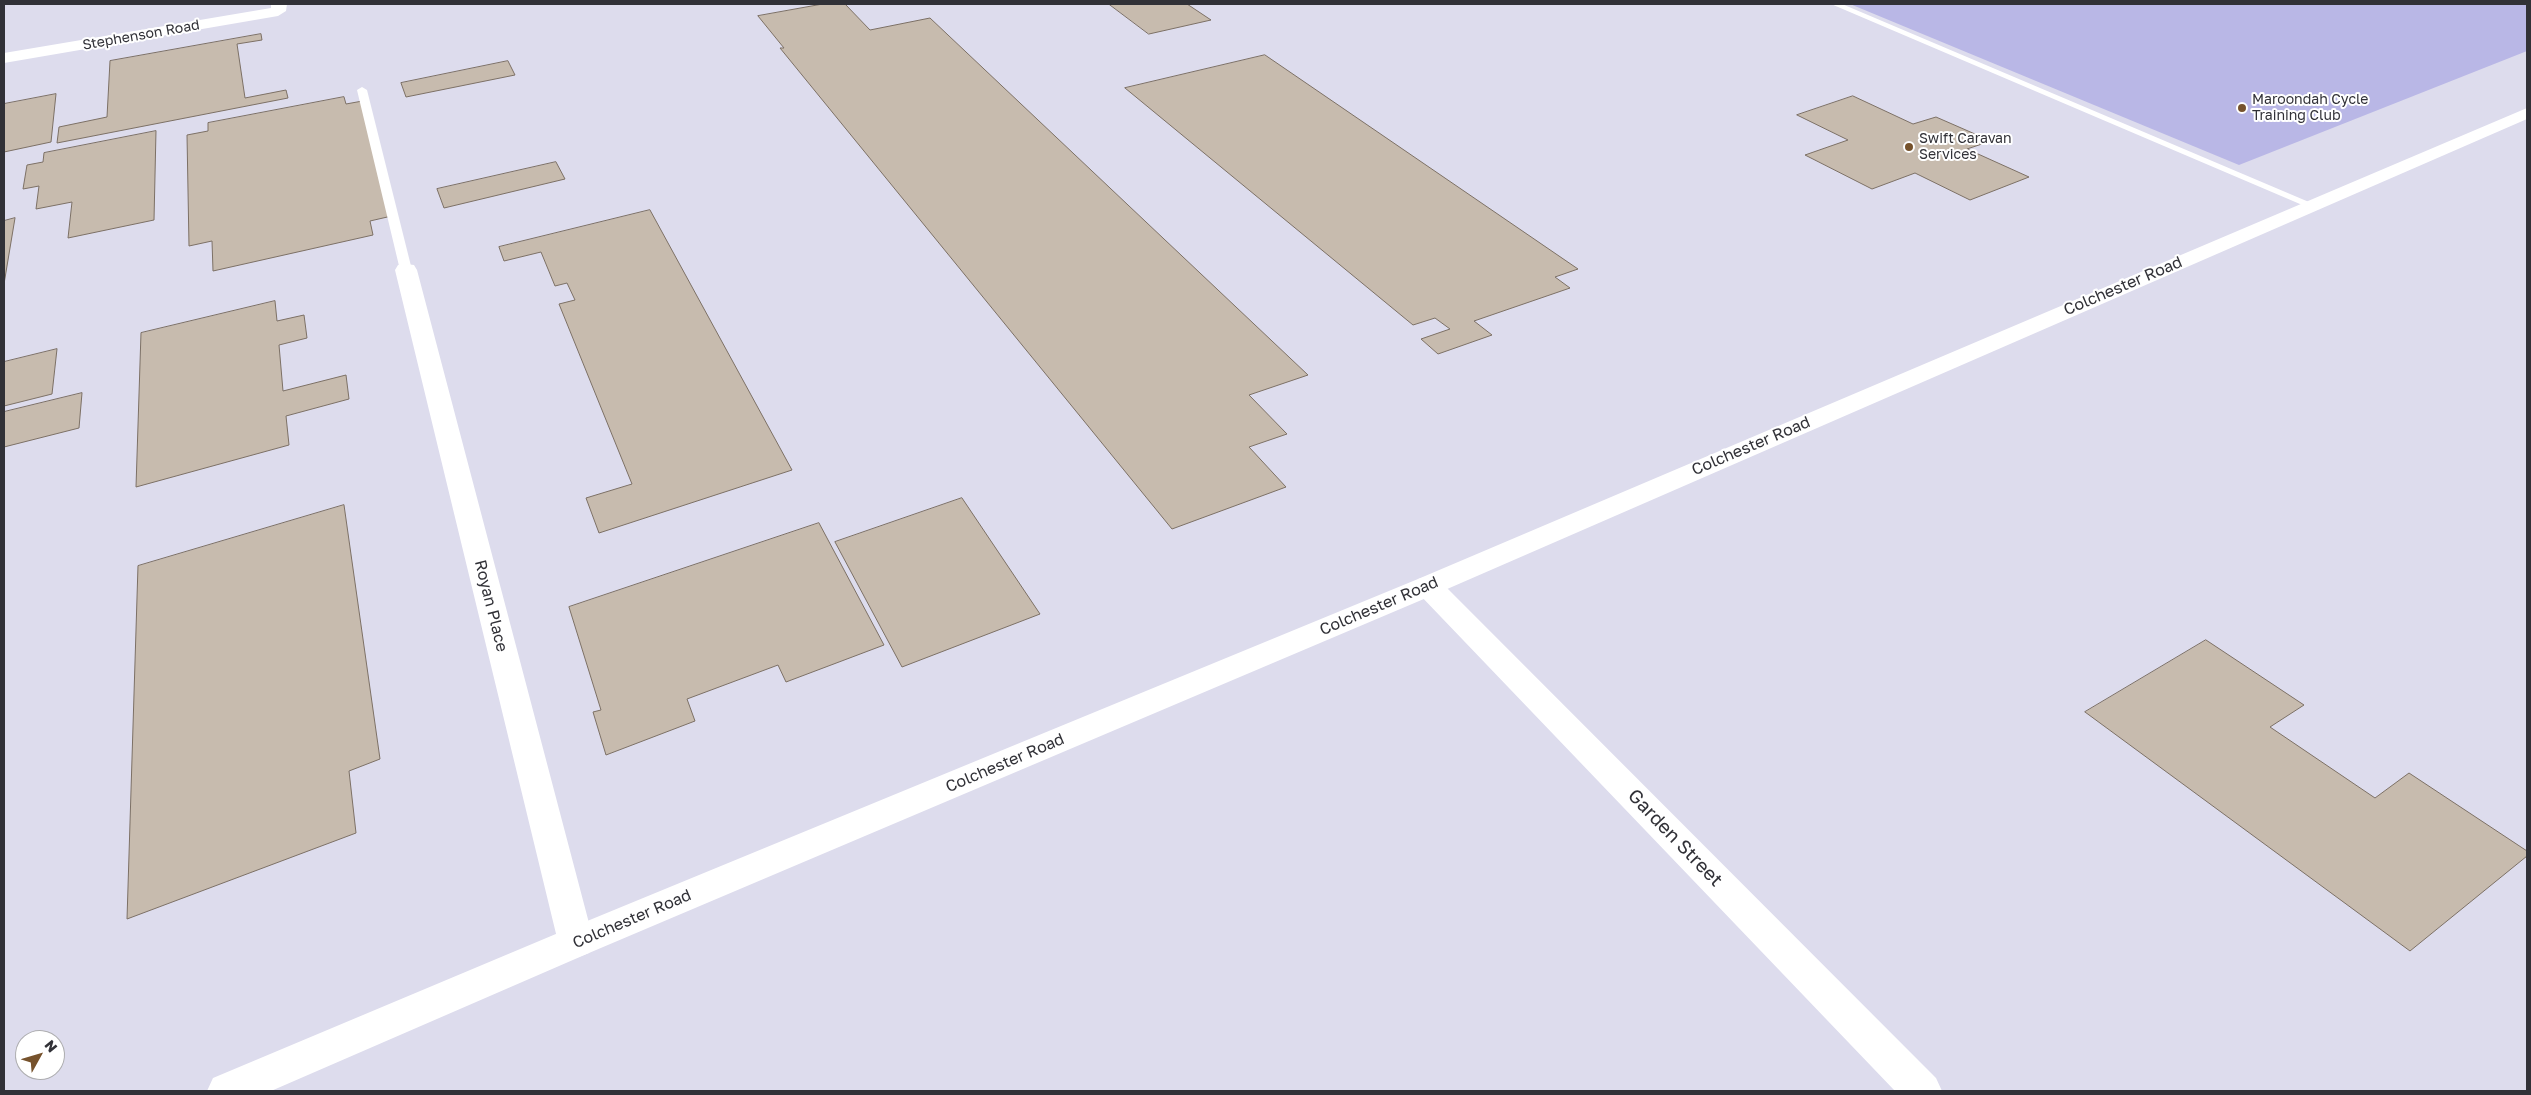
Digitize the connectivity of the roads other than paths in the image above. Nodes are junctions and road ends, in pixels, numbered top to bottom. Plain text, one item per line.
1 (1835, 4) edge
2 (278, 7) edge
3 (4, 58) edge
4 (362, 90) dead end
5 (2527, 113) edge
6 (2311, 205) junction
7 (406, 270) joint
8 (1428, 586) junction
9 (576, 942) junction
10 (227, 1091) edge
11 (1922, 1091) edge

1 - 6 lane
2 - 3 main road, Stephenson Road
4 - 7 lane
5 - 6 main road, Colchester Road
6 - 8 main road, Colchester Road
7 - 9 main road, Royan Place
8 - 9 main road, Colchester Road
8 - 11 main road, Garden Street
9 - 10 main road, Colchester Road

